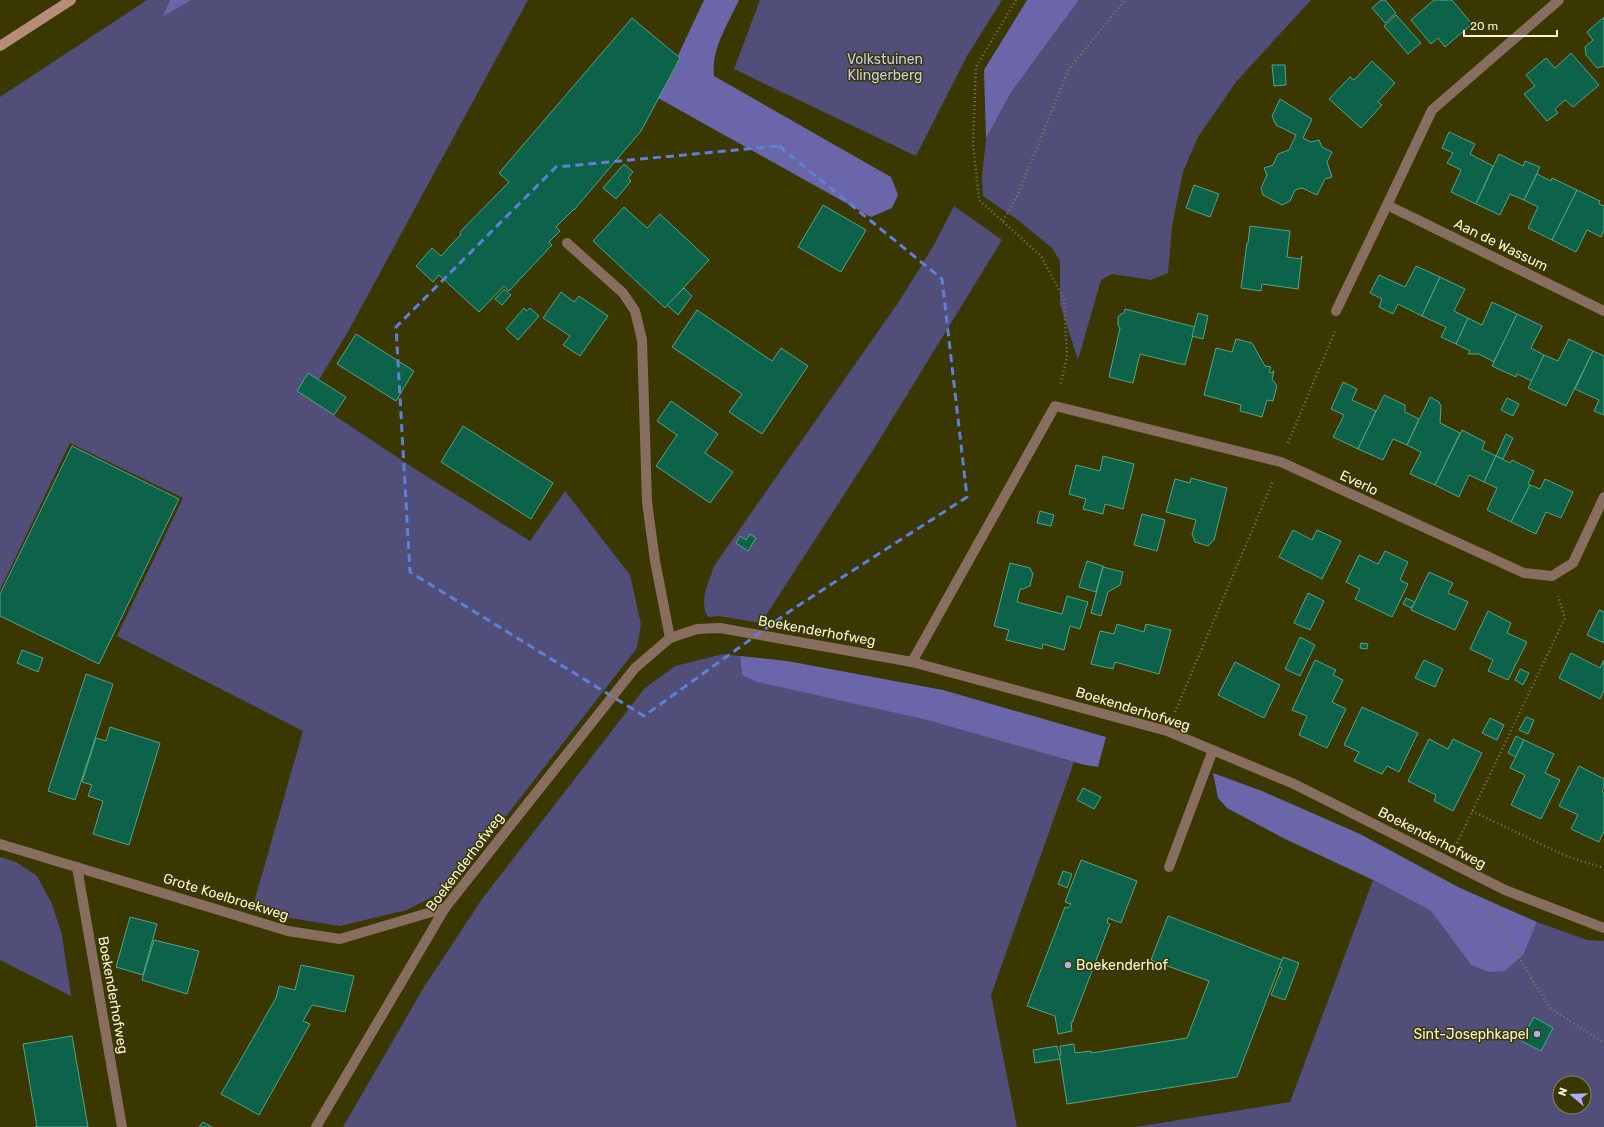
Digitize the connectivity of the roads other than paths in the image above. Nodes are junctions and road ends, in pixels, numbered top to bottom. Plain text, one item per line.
1 (71, 0) edge
2 (1559, 0) edge
3 (0, 46) edge
4 (1387, 205) junction
5 (567, 243) dead end
6 (1336, 311) road end
7 (1604, 311) edge
8 (1604, 497) edge
9 (670, 638) junction
10 (912, 662) junction
11 (1213, 750) junction
12 (0, 844) edge
13 (76, 867) junction
14 (1169, 868) dead end
15 (445, 908) junction
16 (1604, 928) edge
17 (122, 1127) edge
18 (316, 1127) edge

1 - 3 main road
2 - 4 street
4 - 6 street
4 - 7 street, Aan de Wassum
5 - 9 street
8 - 10 street, Everlo
9 - 10 street, Boekenderhofweg
9 - 15 street, Boekenderhofweg
10 - 11 street, Boekenderhofweg
11 - 14 street
11 - 16 street, Boekenderhofweg
12 - 13 street, Grote Koelbroekweg
13 - 15 street, Grote Koelbroekweg
13 - 17 street, Boekenderhofweg
15 - 18 street, Boekenderhofweg

